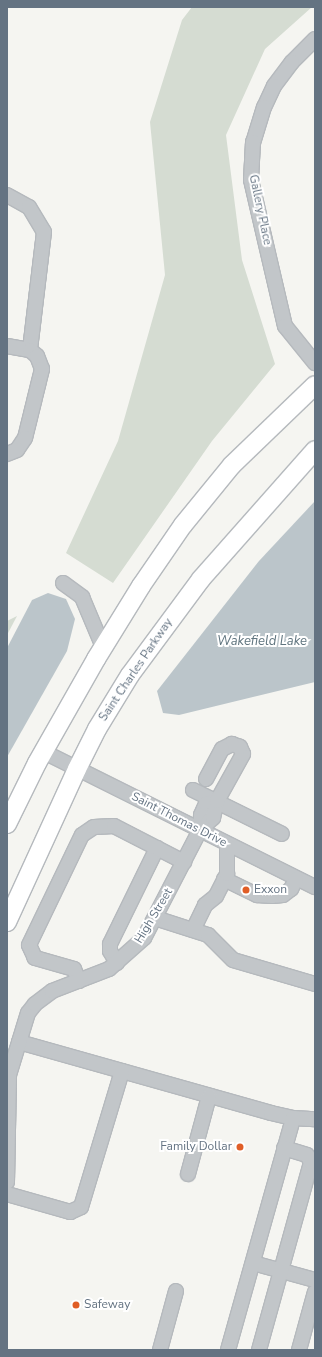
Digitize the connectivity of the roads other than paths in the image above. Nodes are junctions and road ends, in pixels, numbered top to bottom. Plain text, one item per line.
1 (315, 39) edge
2 (7, 195) edge
3 (7, 346) edge
4 (30, 350) junction
5 (315, 363) edge
6 (315, 385) edge
7 (315, 450) edge
8 (7, 454) edge
9 (69, 586) dead end
10 (103, 647) junction
11 (44, 752) junction
12 (77, 769) junction
13 (206, 780) dead end
14 (193, 790) dead end
15 (217, 801) junction
16 (7, 824) edge
17 (200, 830) junction
18 (282, 834) dead end
19 (227, 845) junction
20 (157, 848) junction
21 (184, 862) junction
22 (224, 879) junction
23 (296, 879) junction
24 (315, 887) edge
25 (155, 918) junction
26 (7, 922) edge
27 (193, 930) junction
28 (117, 963) junction
29 (79, 981) junction
30 (315, 984) edge
31 (19, 1042) junction
32 (122, 1071) junction
33 (209, 1096) junction
34 (293, 1118) junction
35 (315, 1119) edge
36 (284, 1148) junction
37 (188, 1174) dead end
38 (7, 1182) edge
39 (7, 1194) edge
40 (253, 1263) junction
41 (281, 1271) junction
42 (315, 1280) edge
43 (176, 1291) dead end
44 (315, 1292) edge
45 (160, 1350) edge
46 (228, 1350) edge
47 (258, 1350) edge
48 (299, 1350) edge

1 - 5 street, Gallery Place
2 - 4 street
3 - 4 street
4 - 8 street
6 - 10 main road
7 - 12 main road, Saint Charles Parkway
9 - 10 street
10 - 11 main road
11 - 12 street, Saint Thomas Drive
11 - 16 main road
12 - 17 street, Saint Thomas Drive
12 - 26 main road, Saint Charles Parkway
13 - 15 street, High Street
14 - 15 street
15 - 17 street, High Street
15 - 18 street
17 - 19 street, Saint Thomas Drive
17 - 21 street, High Street
19 - 22 street
19 - 23 street, Saint Thomas Drive
20 - 21 street
20 - 28 street
20 - 29 street
21 - 25 street, High Street
22 - 23 street
22 - 27 street
23 - 24 street, Saint Thomas Drive
25 - 27 street
25 - 28 street, High Street
27 - 30 street
28 - 29 street, High Street
29 - 31 street, High Street
31 - 32 street
31 - 38 street, High Street
32 - 33 street
32 - 39 street
33 - 34 street
33 - 37 street
34 - 35 street
34 - 36 street
36 - 40 street
36 - 41 street
40 - 41 street
40 - 46 street
41 - 42 street
41 - 47 street
43 - 45 street
44 - 48 street

